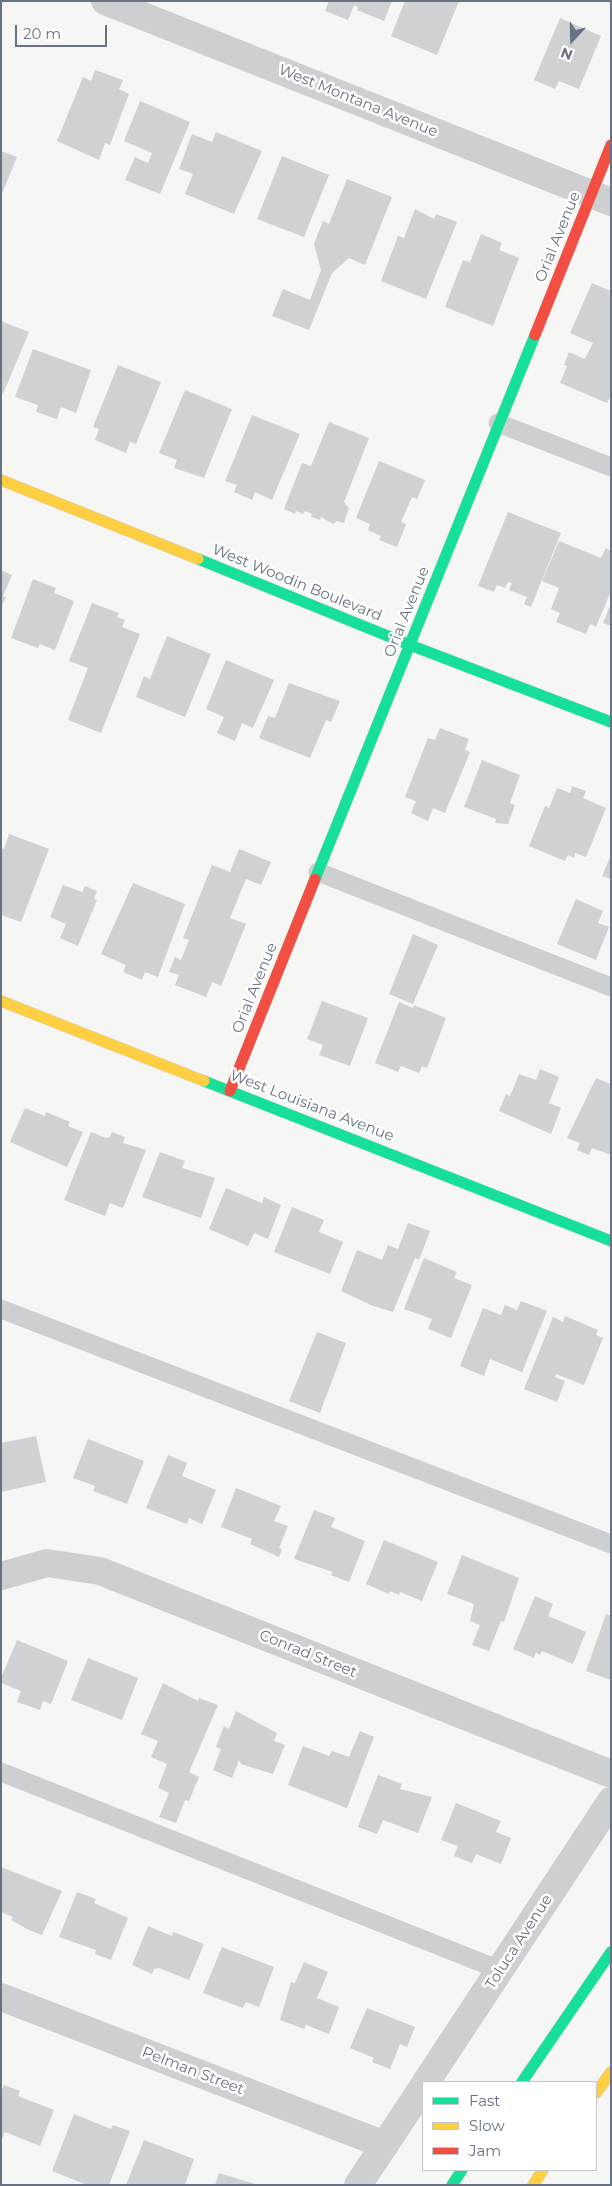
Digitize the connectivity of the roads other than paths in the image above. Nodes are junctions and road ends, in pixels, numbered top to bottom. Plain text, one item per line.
1 (105, 1) edge
2 (611, 146) edge
3 (601, 198) edge
4 (498, 423) junction
5 (611, 467) edge
6 (1, 480) edge
7 (410, 645) junction
8 (611, 722) edge
9 (318, 872) junction
10 (611, 987) edge
11 (1, 1001) edge
12 (230, 1090) junction
13 (611, 1241) edge
14 (1, 1309) edge
15 (611, 1544) edge
16 (1, 1576) edge
17 (1, 1772) edge
18 (611, 1774) edge
19 (611, 1801) edge
20 (611, 1952) edge
21 (500, 1970) junction
22 (1, 1997) edge
23 (611, 2072) edge
24 (427, 2081) edge
25 (523, 2081) edge
26 (422, 2089) edge
27 (597, 2092) edge
28 (385, 2145) junction
29 (461, 2171) edge
30 (542, 2171) edge
31 (358, 2185) edge
32 (452, 2185) edge
33 (533, 2185) edge

1 - 3 street, West Montana Avenue
2 - 3 main road, Orial Avenue
3 - 4 main road, Orial Avenue
4 - 5 lane
4 - 7 main road, Orial Avenue
6 - 7 main road, West Woodin Boulevard
7 - 8 main road, West Woodin Boulevard
7 - 9 main road, Orial Avenue
9 - 10 lane
9 - 12 main road, Orial Avenue
11 - 12 main road, West Louisiana Avenue
12 - 13 main road, West Louisiana Avenue
14 - 15 lane
16 - 18 street, Conrad Street
17 - 21 lane
19 - 21 street, Toluca Avenue
20 - 25 main road
21 - 24 street, Toluca Avenue
22 - 28 street, Pelman Street
23 - 27 main road
26 - 28 street
28 - 31 street
29 - 32 main road
30 - 33 main road

